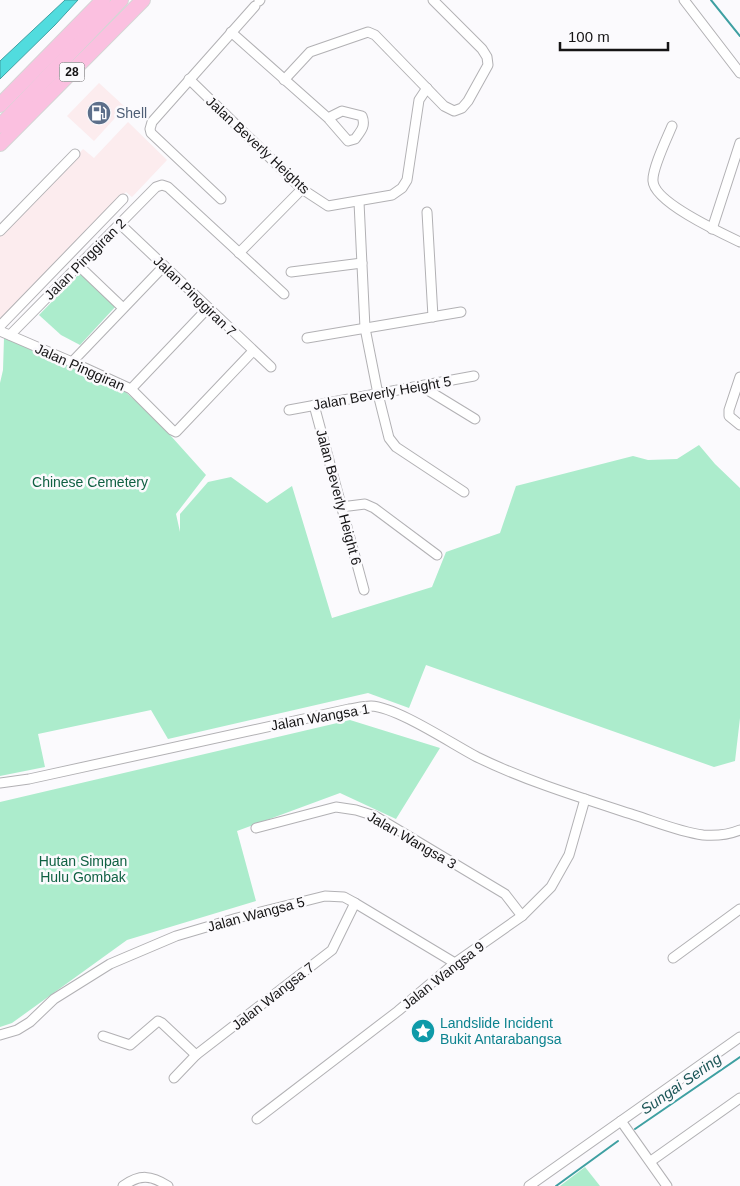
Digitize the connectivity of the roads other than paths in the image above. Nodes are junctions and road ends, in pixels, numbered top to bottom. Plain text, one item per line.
1 (103, 0) edge
2 (122, 0) edge
3 (144, 0) edge
4 (433, 0) edge
5 (684, 0) edge
6 (258, 2) edge
7 (231, 32) junction
8 (740, 73) edge
9 (190, 79) junction
10 (284, 80) junction
11 (427, 88) junction
12 (0, 105) edge
13 (328, 118) dead end
14 (0, 126) edge
15 (672, 126) dead end
16 (740, 143) edge
17 (0, 144) edge
18 (75, 154) dead end
19 (302, 189) junction
20 (123, 198) dead end
21 (221, 199) dead end
22 (359, 202) junction
23 (427, 212) dead end
24 (120, 224) junction
25 (712, 229) junction
26 (0, 231) edge
27 (740, 242) edge
28 (240, 253) junction
29 (362, 263) junction
30 (79, 266) junction
31 (164, 266) junction
32 (291, 272) dead end
33 (284, 294) dead end
34 (123, 308) junction
35 (208, 308) junction
36 (461, 312) dead end
37 (433, 317) junction
38 (0, 326) edge
39 (365, 328) junction
40 (0, 331) edge
41 (10, 335) junction
42 (307, 338) dead end
43 (253, 351) junction
44 (72, 362) junction
45 (271, 368) dead end
46 (474, 376) dead end
47 (740, 377) edge
48 (421, 386) junction
49 (131, 389) junction
50 (378, 394) junction
51 (314, 405) junction
52 (289, 410) dead end
53 (475, 419) dead end
54 (740, 424) edge
55 (464, 492) dead end
56 (342, 508) junction
57 (437, 555) dead end
58 (364, 590) dead end
59 (0, 783) edge
60 (585, 799) junction
61 (256, 828) dead end
62 (740, 830) edge
63 (355, 903) junction
64 (740, 909) edge
65 (522, 916) junction
66 (673, 958) dead end
67 (455, 963) junction
68 (0, 1035) edge
69 (102, 1036) dead end
70 (740, 1037) edge
71 (196, 1055) junction
72 (174, 1078) dead end
73 (740, 1098) edge
74 (257, 1119) dead end
75 (621, 1121) junction
76 (651, 1161) junction
77 (123, 1186) edge
78 (168, 1186) edge
79 (530, 1186) edge
80 (667, 1186) edge

1 - 12 highway
2 - 14 highway, 28
3 - 17 highway, 28
4 - 11 street
5 - 8 street
6 - 7 street
7 - 9 street
7 - 10 street
9 - 19 street, Jalan Beverly Heights
9 - 21 street
10 - 11 street
10 - 13 street
11 - 22 street, Jalan Beverly Heights
15 - 25 street
16 - 25 street
18 - 26 street
19 - 22 street, Jalan Beverly Heights
19 - 28 street
20 - 38 street, Jalan Pinggiran 2
22 - 29 street
23 - 37 street
24 - 28 street, Jalan Pinggiran 2
24 - 30 street, Jalan Pinggiran 2
24 - 31 street, Jalan Pinggiran 7
25 - 27 street
28 - 33 street
29 - 32 street
29 - 39 street
30 - 34 street
30 - 41 street, Jalan Pinggiran 2
31 - 34 street
31 - 35 street, Jalan Pinggiran 7
34 - 44 street
35 - 43 street, Jalan Pinggiran 7
35 - 49 street
36 - 37 street
37 - 39 street
39 - 42 street
39 - 50 street
40 - 41 street, Jalan Pinggiran
41 - 44 street, Jalan Pinggiran
43 - 45 street, Jalan Pinggiran 7
43 - 49 street, Jalan Pinggiran
44 - 49 street, Jalan Pinggiran
46 - 48 street, Jalan Beverly Height 5
47 - 54 street
48 - 50 street, Jalan Beverly Height 5
48 - 53 street
50 - 51 street, Jalan Beverly Height 5
50 - 55 street
51 - 52 street, Jalan Beverly Height 5
51 - 56 street, Jalan Beverly Height 6
56 - 57 street
56 - 58 street, Jalan Beverly Height 6
59 - 60 street, Jalan Wangsa 1
60 - 62 street, Jalan Wangsa 1
60 - 65 street, Jalan Wangsa 9
61 - 65 street, Jalan Wangsa 3
63 - 67 street, Jalan Wangsa 5
63 - 68 street, Jalan Wangsa 5
63 - 71 street, Jalan Wangsa 7
64 - 66 street
65 - 67 street, Jalan Wangsa 9
67 - 74 street, Jalan Wangsa 9
69 - 71 street
70 - 75 street
71 - 72 street, Jalan Wangsa 7
73 - 76 street
75 - 76 street
75 - 79 street
76 - 80 street
77 - 78 street

